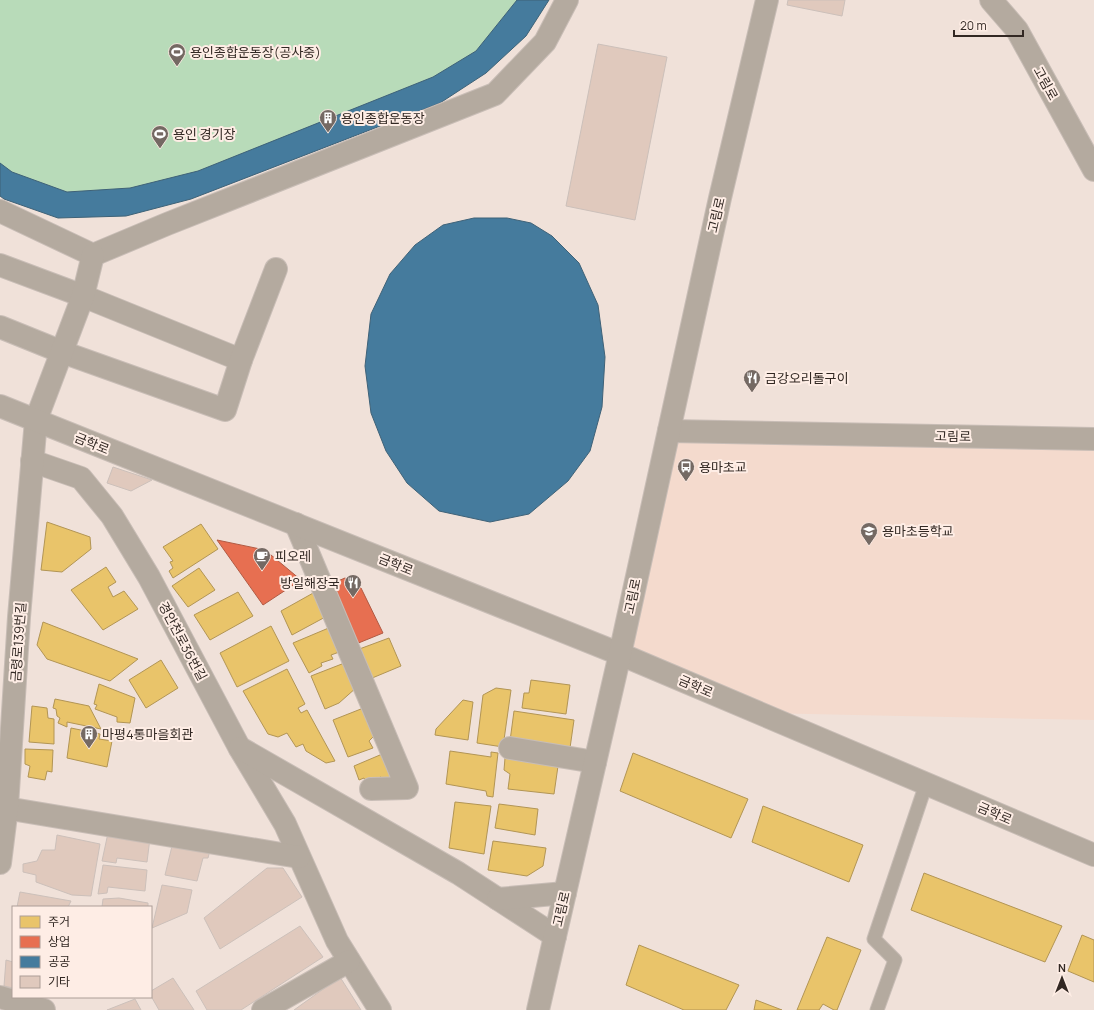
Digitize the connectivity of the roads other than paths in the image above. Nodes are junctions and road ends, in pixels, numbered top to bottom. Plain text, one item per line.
1 (567, 0) edge
2 (767, 0) edge
3 (991, 0) edge
4 (1094, 170) edge
5 (0, 211) edge
6 (93, 254) junction
7 (0, 265) edge
8 (276, 269) dead end
9 (83, 296) junction
10 (0, 327) edge
11 (62, 352) junction
12 (241, 360) junction
13 (0, 406) edge
14 (36, 420) junction
15 (669, 431) junction
16 (1094, 439) edge
17 (32, 461) junction
18 (296, 524) junction
19 (10, 617) edge
20 (620, 654) junction
21 (239, 747) junction
22 (510, 748) dead end
23 (595, 762) junction
24 (926, 784) junction
25 (371, 789) dead end
26 (3, 807) edge
27 (1094, 855) edge
28 (299, 857) junction
29 (0, 863) edge
30 (565, 893) junction
31 (498, 899) junction
32 (555, 936) junction
33 (349, 960) junction
34 (0, 997) edge
35 (44, 1010) edge
36 (263, 1010) edge
37 (380, 1010) edge
38 (538, 1010) edge
39 (877, 1010) edge

1 - 6 street
2 - 15 street, 고림로
3 - 4 street, 고림로
5 - 6 street
6 - 9 street, 금령로139번길
7 - 9 street
8 - 12 street
9 - 11 street, 금령로139번길
9 - 12 street
10 - 11 street
11 - 12 street
11 - 14 street, 금령로139번길
13 - 14 street, 금학로
14 - 17 street, 금령로139번길
14 - 18 street, 금학로
15 - 16 street, 고림로
15 - 20 street, 고림로
17 - 19 street, 금령로139번길
17 - 21 street, 경안천로36번길
18 - 20 street, 금학로
18 - 25 street
19 - 26 street, 금령로139번길
20 - 23 street, 고림로
20 - 24 street, 금학로
21 - 28 street, 경안천로36번길
21 - 31 street
22 - 23 street
23 - 30 street, 고림로
24 - 27 street, 금학로
24 - 39 lane
26 - 28 street
26 - 29 street, 금령로139번길
28 - 33 street, 경안천로36번길
30 - 31 street
30 - 32 street, 고림로
31 - 32 street
32 - 38 street, 고림로
33 - 36 street
33 - 37 street, 경안천로36번길
34 - 35 street

